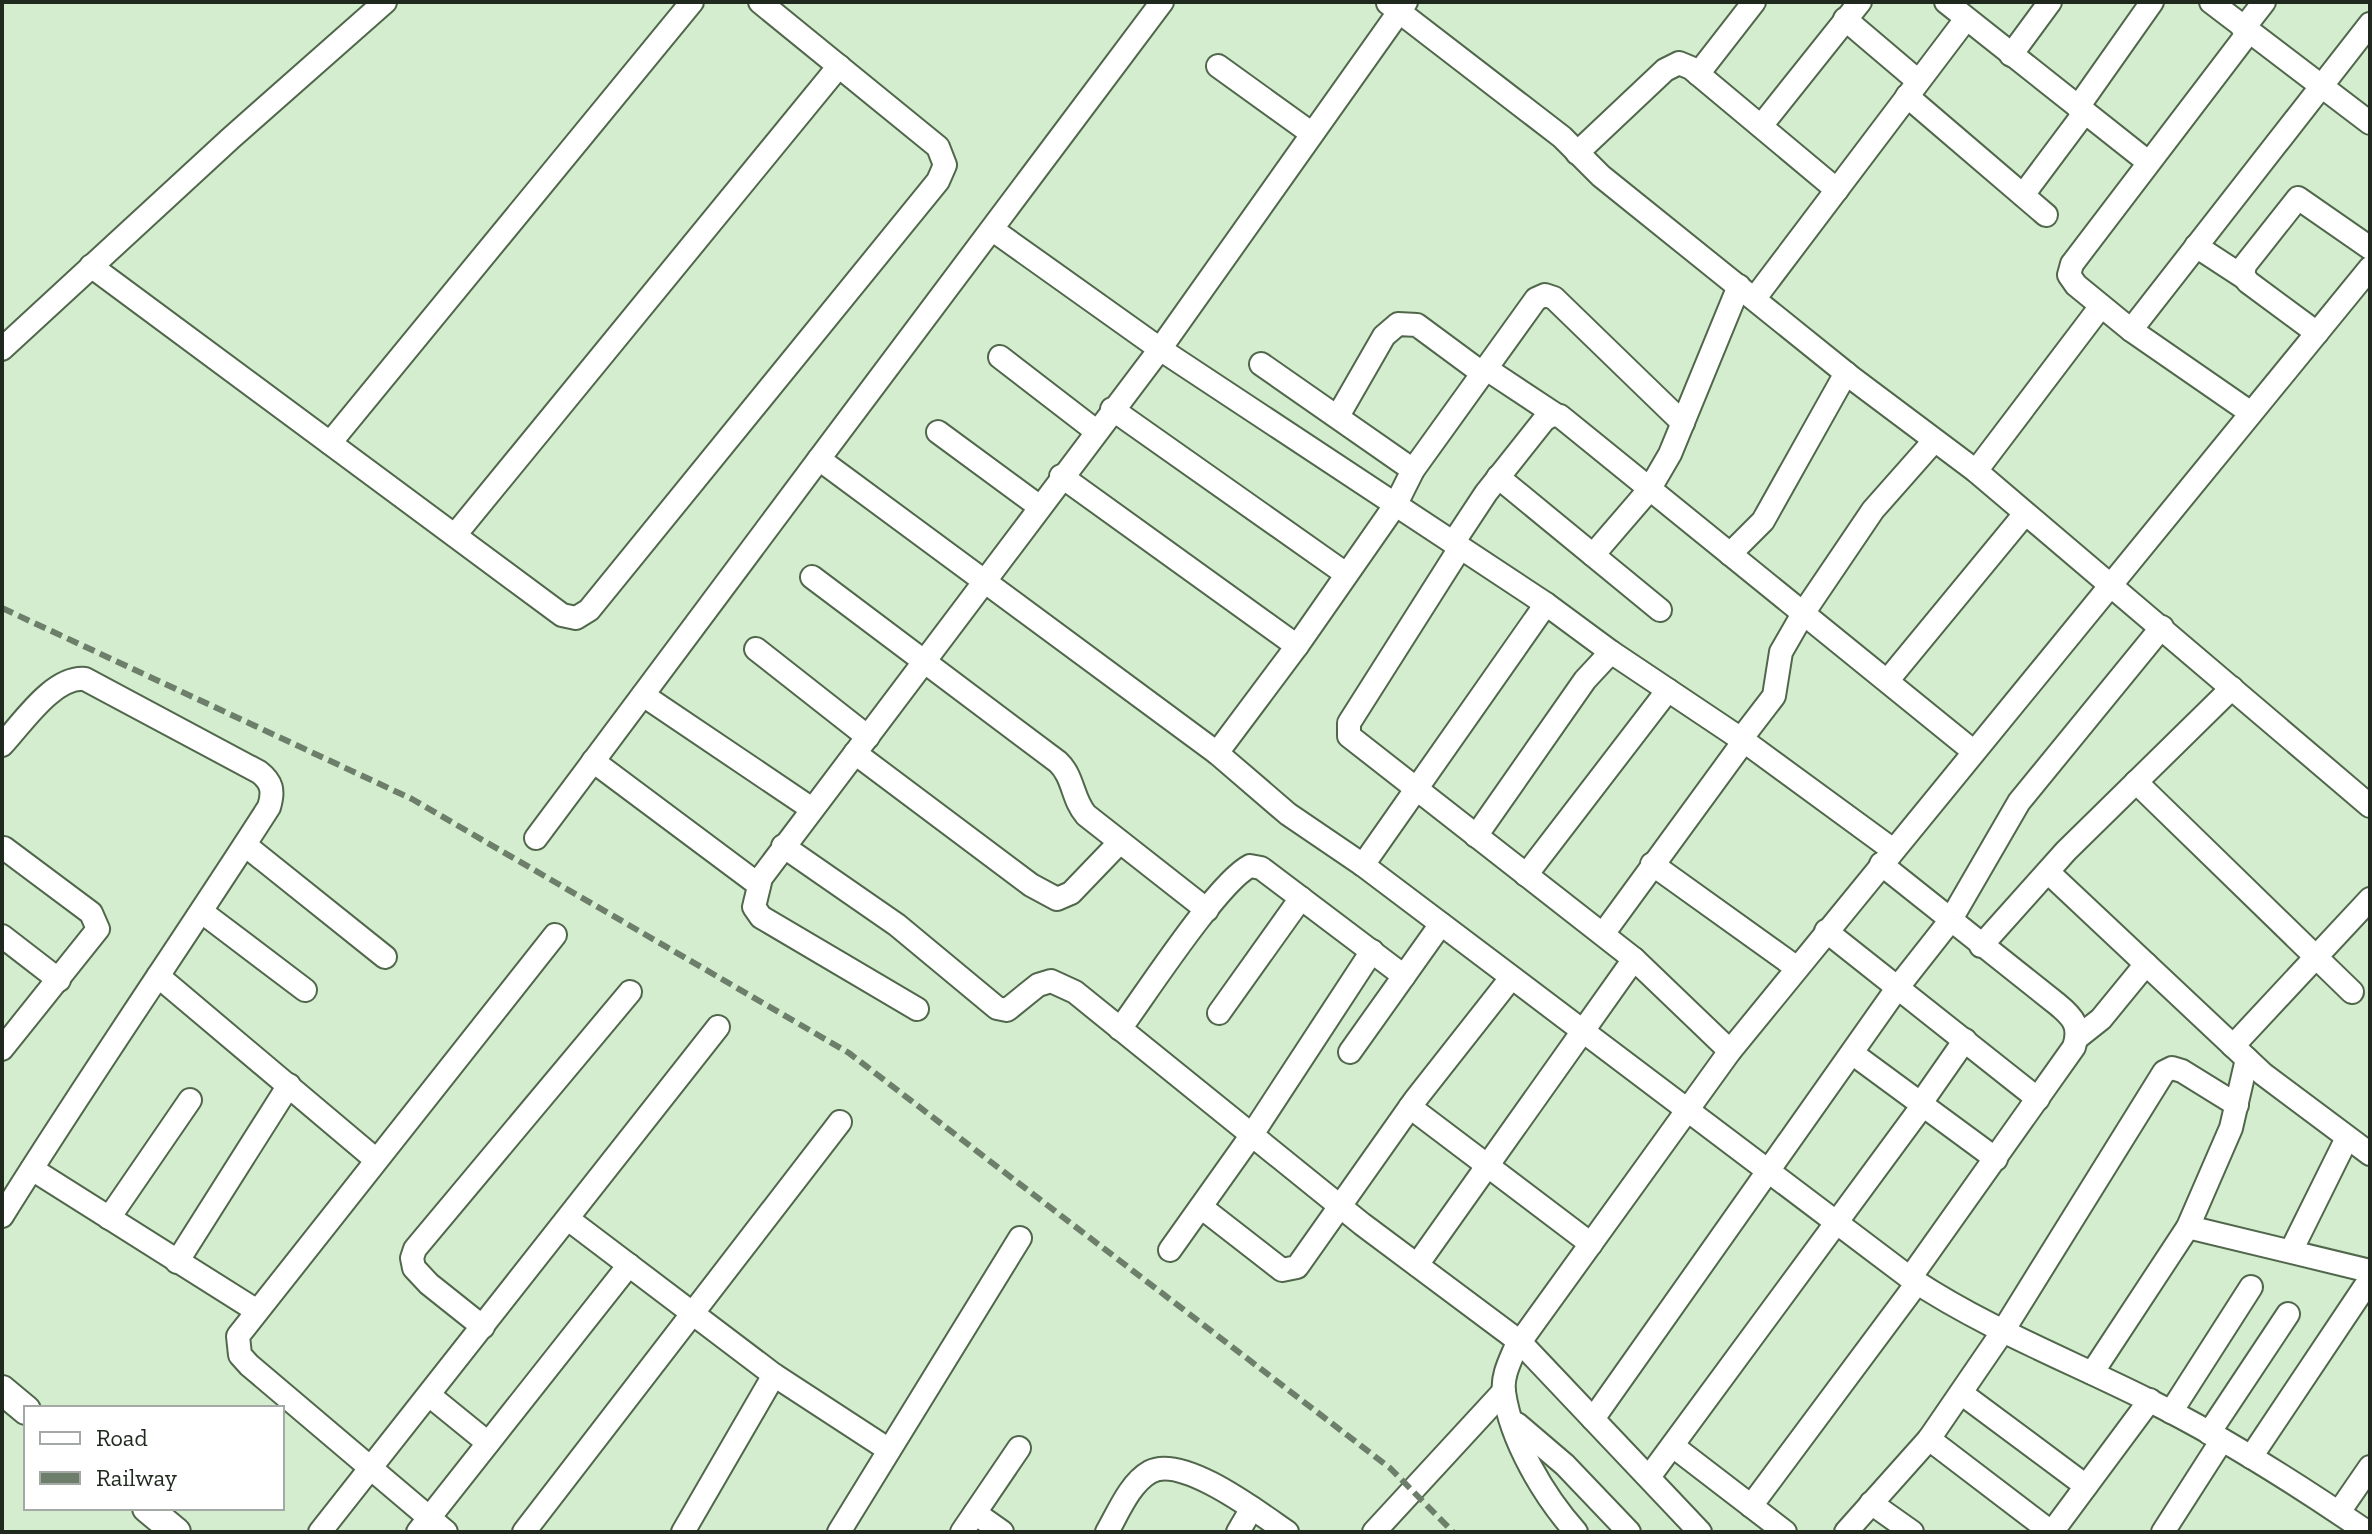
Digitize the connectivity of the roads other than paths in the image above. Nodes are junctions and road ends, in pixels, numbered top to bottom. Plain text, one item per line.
1 (385, 2) edge
2 (692, 2) edge
3 (760, 2) edge
4 (1162, 2) edge
5 (1754, 2) edge
6 (1946, 2) edge
7 (2050, 2) edge
8 (2152, 2) edge
9 (2211, 2) edge
10 (2264, 2) edge
11 (1397, 5) edge
12 (1853, 10) edge
13 (1966, 19) junction
14 (2370, 24) edge
15 (2245, 31) junction
16 (2011, 55) junction
17 (839, 66) junction
18 (1218, 66) dead end
19 (1698, 74) junction
20 (2323, 85) junction
21 (1913, 89) junction
22 (2082, 110) junction
23 (2370, 123) edge
24 (1761, 126) junction
25 (1311, 133) junction
26 (1577, 153) junction
27 (2148, 162) junction
28 (1837, 190) junction
29 (2023, 195) junction
30 (2046, 215) dead end
31 (993, 230) junction
32 (2196, 246) junction
33 (2370, 248) edge
34 (91, 266) junction
35 (2370, 268) edge
36 (2245, 278) junction
37 (1747, 292) junction
38 (2101, 306) junction
39 (2131, 330) junction
40 (2317, 333) junction
41 (5, 342) edge
42 (1160, 349) junction
43 (1000, 357) dead end
44 (1261, 364) dead end
45 (1484, 370) junction
46 (1846, 373) junction
47 (1112, 409) junction
48 (2251, 413) junction
49 (1556, 415) junction
50 (1338, 416) junction
51 (1683, 423) junction
52 (1096, 431) junction
53 (938, 432) dead end
54 (1934, 441) junction
55 (330, 443) junction
56 (819, 459) junction
57 (1413, 470) junction
58 (1976, 471) junction
59 (1061, 476) junction
60 (1498, 477) junction
61 (1649, 490) junction
62 (1396, 504) junction
63 (1040, 507) junction
64 (2024, 515) junction
65 (455, 535) junction
66 (1456, 546) junction
67 (1730, 554) junction
68 (1593, 555) junction
69 (1346, 574) junction
70 (812, 577) dead end
71 (988, 580) junction
72 (2109, 585) junction
73 (1546, 604) junction
74 (1660, 610) dead end
75 (1804, 612) junction
76 (2162, 627) junction
77 (1297, 646) junction
78 (756, 649) dead end
79 (1611, 652) junction
80 (927, 662) junction
81 (1888, 680) junction
82 (2232, 688) junction
83 (1668, 690) junction
84 (643, 695) junction
85 (1742, 740) junction
86 (2, 745) edge
87 (862, 745) junction
88 (1973, 751) junction
89 (1217, 753) junction
90 (593, 761) junction
91 (2136, 782) junction
92 (1418, 791) junction
93 (2370, 806) edge
94 (812, 809) junction
95 (1476, 836) junction
96 (536, 838) dead end
97 (1120, 842) junction
98 (245, 845) junction
99 (783, 846) junction
100 (4, 848) dead end
101 (1887, 857) junction
102 (1652, 864) junction
103 (1363, 865) junction
104 (2048, 872) junction
105 (1526, 875) junction
106 (759, 885) junction
107 (1301, 898) junction
108 (2370, 899) edge
109 (1207, 910) junction
110 (202, 912) junction
111 (1950, 921) junction
112 (1441, 924) junction
113 (1826, 931) junction
114 (1603, 934) junction
115 (555, 935) dead end
116 (2, 936) edge
117 (1981, 946) junction
118 (1372, 951) junction
119 (385, 957) dead end
120 (2315, 957) junction
121 (1634, 959) junction
122 (2146, 964) junction
123 (1797, 968) junction
124 (158, 976) junction
125 (1404, 976) junction
126 (1511, 978) junction
127 (59, 980) junction
128 (1898, 987) junction
129 (305, 990) dead end
130 (630, 992) dead end
131 (2352, 992) dead end
132 (917, 1009) dead end
133 (1219, 1013) dead end
134 (718, 1027) dead end
135 (1120, 1029) junction
136 (1582, 1032) junction
137 (2077, 1038) junction
138 (1965, 1040) junction
139 (2, 1049) edge
140 (1730, 1051) junction
141 (1350, 1052) dead end
142 (2240, 1052) junction
143 (1852, 1053) junction
144 (289, 1085) junction
145 (2038, 1099) junction
146 (190, 1100) dead end
147 (1922, 1104) junction
148 (2237, 1105) junction
149 (1410, 1107) junction
150 (1688, 1109) junction
151 (840, 1122) dead end
152 (1251, 1136) junction
153 (2347, 1138) junction
154 (2370, 1154) edge
155 (375, 1159) junction
156 (1996, 1159) junction
157 (1489, 1167) junction
158 (32, 1169) junction
159 (1770, 1172) junction
160 (1201, 1207) junction
161 (1342, 1208) junction
162 (2, 1216) edge
163 (109, 1218) junction
164 (568, 1219) junction
165 (1837, 1223) junction
166 (2188, 1227) junction
167 (1020, 1238) dead end
168 (1591, 1244) junction
169 (1170, 1250) dead end
170 (2291, 1251) junction
171 (177, 1262) junction
172 (629, 1265) junction
173 (1417, 1265) junction
174 (2370, 1271) edge
175 (2370, 1279) edge
176 (1914, 1281) junction
177 (2251, 1287) dead end
178 (257, 1311) junction
179 (2288, 1314) dead end
180 (694, 1315) junction
181 (483, 1327) junction
182 (2003, 1331) junction
183 (1520, 1342) junction
184 (2092, 1373) junction
185 (774, 1375) junction
186 (1504, 1391) junction
187 (1961, 1393) junction
188 (429, 1395) junction
189 (2150, 1400) junction
190 (2171, 1412) junction
191 (1593, 1419) junction
192 (1513, 1420) junction
193 (2216, 1436) junction
194 (1929, 1439) junction
195 (488, 1443) junction
196 (1673, 1446) junction
197 (1019, 1448) dead end
198 (889, 1450) junction
199 (2251, 1457) junction
200 (2370, 1467) edge
201 (371, 1468) junction
202 (1649, 1477) junction
203 (2086, 1486) junction
204 (1871, 1503) junction
205 (1751, 1506) junction
206 (1252, 1508) junction
207 (149, 1510) edge
208 (975, 1513) junction
209 (2349, 1524) edge
210 (431, 1527) edge
211 (176, 1532) edge
212 (320, 1532) edge
213 (524, 1532) edge
214 (683, 1532) edge
215 (839, 1532) edge
216 (962, 1532) edge
217 (1002, 1532) edge
218 (1107, 1532) edge
219 (1238, 1532) edge
220 (1287, 1532) edge
221 (1374, 1532) edge
222 (1576, 1532) edge
223 (1629, 1532) edge
224 (1700, 1532) edge
225 (1785, 1532) edge
226 (1846, 1532) edge
227 (1912, 1532) edge
228 (2052, 1532) edge
229 (2163, 1532) edge

1 - 34 street
2 - 55 street
3 - 17 street
4 - 31 street
5 - 19 street
6 - 13 street
7 - 16 street
8 - 22 street
9 - 15 street
10 - 15 street
11 - 25 street
11 - 26 street
12 - 21 street
12 - 24 street
13 - 16 street
13 - 21 street
14 - 20 street
15 - 20 street
15 - 27 street
16 - 22 street
17 - 65 street
17 - 65 street
18 - 25 street
19 - 24 street
19 - 26 street
20 - 23 street
20 - 32 street
21 - 28 street
21 - 29 street
22 - 27 street
22 - 29 street
24 - 28 street
25 - 42 street
26 - 37 street
27 - 38 street
28 - 37 street
29 - 30 street
31 - 42 street
31 - 56 street
32 - 36 street
32 - 39 street
33 - 36 street
34 - 41 street
34 - 55 street
35 - 40 street
36 - 40 street
37 - 46 street
37 - 51 street
38 - 39 street
38 - 58 street
39 - 48 street
40 - 48 street
42 - 47 street
42 - 62 street
43 - 52 street
44 - 50 street
45 - 49 street
45 - 50 street
45 - 51 street
45 - 57 street
46 - 54 street
46 - 67 street
47 - 52 street
47 - 69 street
48 - 72 street
49 - 60 street
49 - 61 street
50 - 57 street
51 - 61 street
52 - 59 street
53 - 63 street
54 - 58 street
54 - 75 street
55 - 65 street
56 - 71 street
56 - 84 street
57 - 62 street
58 - 64 street
59 - 63 street
59 - 77 street
60 - 66 street
60 - 68 street
61 - 67 street
61 - 68 street
62 - 66 street
62 - 69 street
63 - 71 street
64 - 72 street
64 - 81 street
66 - 73 street
66 - 92 street
67 - 75 street
68 - 74 street
69 - 77 street
70 - 80 street
71 - 80 street
71 - 89 street
72 - 76 street
72 - 88 street
73 - 79 street
73 - 92 street
75 - 81 street
75 - 85 street
76 - 82 street
76 - 111 street
77 - 89 street
78 - 87 street
79 - 83 street
79 - 95 street
80 - 87 street
80 - 97 street
81 - 88 street
82 - 91 street
82 - 93 street
83 - 85 street
83 - 105 street
84 - 90 street
84 - 94 street
85 - 101 street
85 - 102 street
86 - 98 street
87 - 94 street
87 - 97 street
88 - 101 street
89 - 103 street
90 - 96 street
90 - 106 street
91 - 104 street
91 - 120 street
92 - 95 street
92 - 103 street
94 - 99 street
95 - 105 street
97 - 109 street
98 - 110 street
98 - 119 street
99 - 106 street
99 - 135 street
100 - 127 street
101 - 111 street
101 - 113 street
102 - 114 street
102 - 123 street
103 - 112 street
104 - 117 street
104 - 122 street
105 - 114 street
106 - 132 street
107 - 109 street
107 - 118 street
107 - 133 street
108 - 120 street
109 - 135 street
110 - 124 street
110 - 129 street
111 - 117 street
111 - 128 street
112 - 125 street
112 - 126 street
113 - 123 street
113 - 128 street
114 - 121 street
115 - 155 street
116 - 127 street
117 - 137 street
118 - 125 street
118 - 152 street
120 - 131 street
120 - 142 street
121 - 136 street
121 - 140 street
122 - 137 street
122 - 142 street
123 - 140 street
124 - 144 street
124 - 158 street
125 - 141 street
126 - 136 street
126 - 149 street
127 - 139 street
128 - 138 street
128 - 143 street
130 - 181 street
134 - 164 street
135 - 152 street
136 - 150 street
136 - 157 street
137 - 145 street
138 - 145 street
138 - 147 street
140 - 150 street
142 - 148 street
142 - 153 street
143 - 147 street
143 - 159 street
144 - 155 street
144 - 171 street
145 - 156 street
146 - 163 street
147 - 156 street
147 - 165 street
148 - 166 street
148 - 182 street
149 - 157 street
149 - 161 street
150 - 159 street
150 - 168 street
151 - 180 street
152 - 160 street
152 - 161 street
153 - 154 street
153 - 170 street
155 - 178 street
156 - 176 street
157 - 168 street
157 - 173 street
158 - 162 street
158 - 163 street
159 - 165 street
159 - 191 street
160 - 161 street
160 - 169 street
161 - 173 street
163 - 171 street
164 - 172 street
164 - 181 street
165 - 176 street
165 - 196 street
166 - 170 street
166 - 184 street
167 - 198 street
168 - 183 street
170 - 174 street
171 - 178 street
172 - 180 street
172 - 195 street
173 - 183 street
175 - 199 street
176 - 182 street
176 - 205 street
177 - 190 street
178 - 201 street
179 - 193 street
180 - 185 street
180 - 213 street
181 - 188 street
182 - 184 street
182 - 187 street
183 - 186 street
183 - 191 street
184 - 189 street
185 - 198 street
185 - 214 street
186 - 192 street
186 - 221 street
187 - 194 street
187 - 203 street
188 - 195 street
188 - 201 street
189 - 190 street
189 - 203 street
190 - 193 street
191 - 202 street
192 - 222 street
192 - 223 street
193 - 199 street
193 - 229 street
194 - 204 street
194 - 228 street
195 - 210 street
196 - 202 street
196 - 205 street
197 - 208 street
198 - 215 street
199 - 209 street
200 - 209 street
201 - 210 street
201 - 212 street
202 - 224 street
203 - 228 street
204 - 226 street
204 - 227 street
205 - 225 street
206 - 218 street
206 - 219 street
206 - 220 street
207 - 211 main road
208 - 216 street
208 - 217 street

